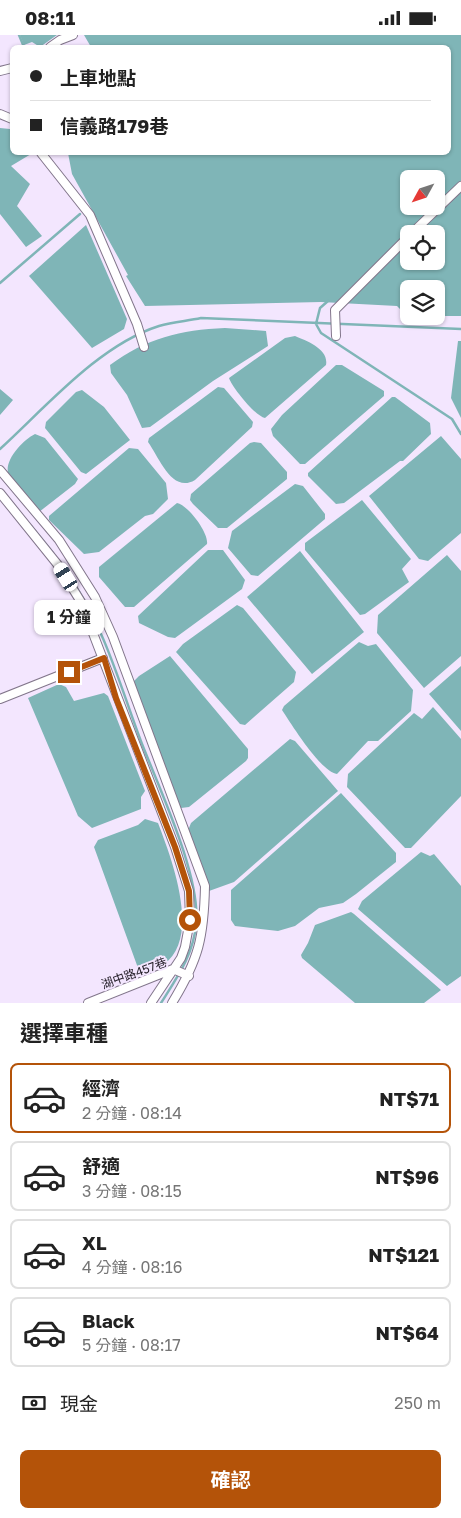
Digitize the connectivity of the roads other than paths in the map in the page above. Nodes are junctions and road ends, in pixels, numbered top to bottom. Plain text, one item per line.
1 (73, 35) edge
2 (53, 45) edge
3 (43, 155) edge
4 (461, 186) edge
5 (420, 225) edge
6 (400, 245) edge
7 (336, 336) dead end
8 (143, 345) dead end
9 (0, 470) edge
10 (0, 493) edge
11 (104, 658) junction
12 (0, 699) edge
13 (173, 969) junction
14 (189, 976) junction
15 (88, 1003) edge
16 (151, 1003) edge
17 (172, 1003) edge

1 - 2 street
3 - 8 street
4 - 5 street
6 - 7 street
9 - 14 street
10 - 11 street
11 - 12 street
11 - 13 street
13 - 14 street, 湖中路457巷
13 - 15 street, 湖中路457巷
13 - 16 street
14 - 17 street

